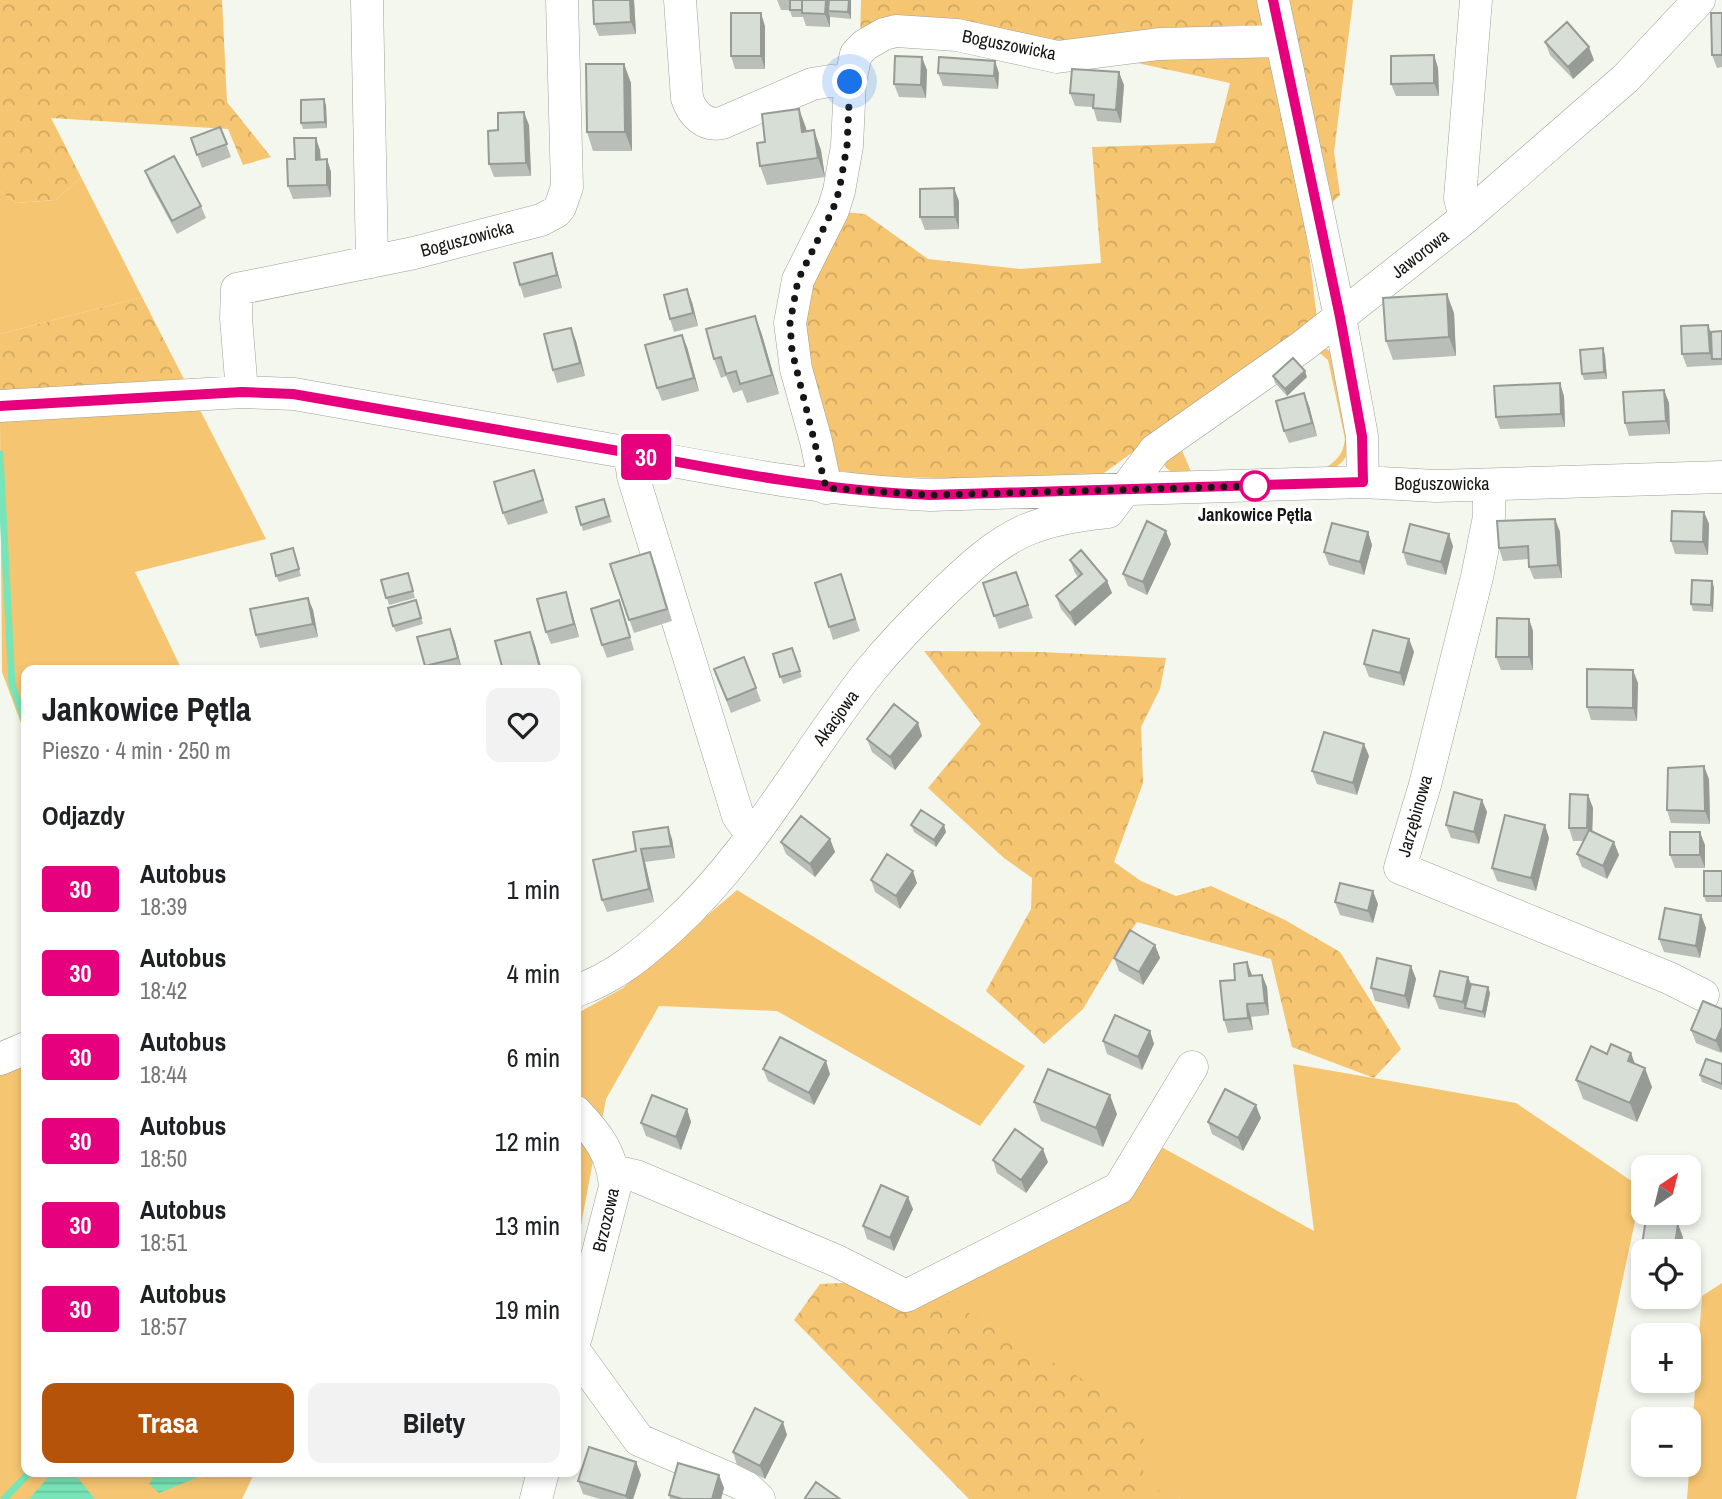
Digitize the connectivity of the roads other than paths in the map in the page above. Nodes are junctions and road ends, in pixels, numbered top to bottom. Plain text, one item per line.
1 (367, 0) edge
2 (562, 0) edge
3 (680, 0) edge
4 (1273, 0) edge
5 (1476, 0) edge
6 (1699, 0) edge
7 (1282, 41) junction
8 (850, 82) junction
9 (1465, 218) junction
10 (372, 262) junction
11 (1340, 317) junction
12 (242, 392) junction
13 (0, 406) edge
14 (631, 454) junction
15 (1722, 477) edge
16 (1363, 482) junction
17 (1489, 485) junction
18 (826, 488) junction
19 (1127, 490) junction
20 (752, 835) junction
21 (581, 989) edge
22 (1703, 995) dead end
23 (21, 1050) edge
24 (0, 1059) edge
25 (1192, 1067) dead end
26 (581, 1118) edge
27 (614, 1171) junction
28 (581, 1319) edge
29 (581, 1360) edge
30 (542, 1477) edge
31 (536, 1499) edge
32 (759, 1499) edge

1 - 10 street
2 - 10 street, Boguszowicka
3 - 8 street
4 - 7 street
5 - 9 street
6 - 9 street, Jaworowa
7 - 8 street, Boguszowicka
7 - 11 street
8 - 18 street, Boguszowicka
9 - 11 street, Jaworowa
10 - 12 street, Boguszowicka
11 - 16 street
11 - 19 street, Jaworowa
12 - 13 street, Boguszowicka
12 - 14 street, Boguszowicka
14 - 18 street, Boguszowicka
14 - 20 street
15 - 17 street, Boguszowicka
16 - 17 street, Boguszowicka
16 - 19 street, Boguszowicka
17 - 22 street, Jarzębinowa
18 - 19 street, Boguszowicka
19 - 20 street, Akacjowa
20 - 21 street, Akacjowa
23 - 24 street
25 - 27 street
26 - 27 street, Brzozowa
27 - 28 street, Brzozowa
29 - 32 street
30 - 31 street

